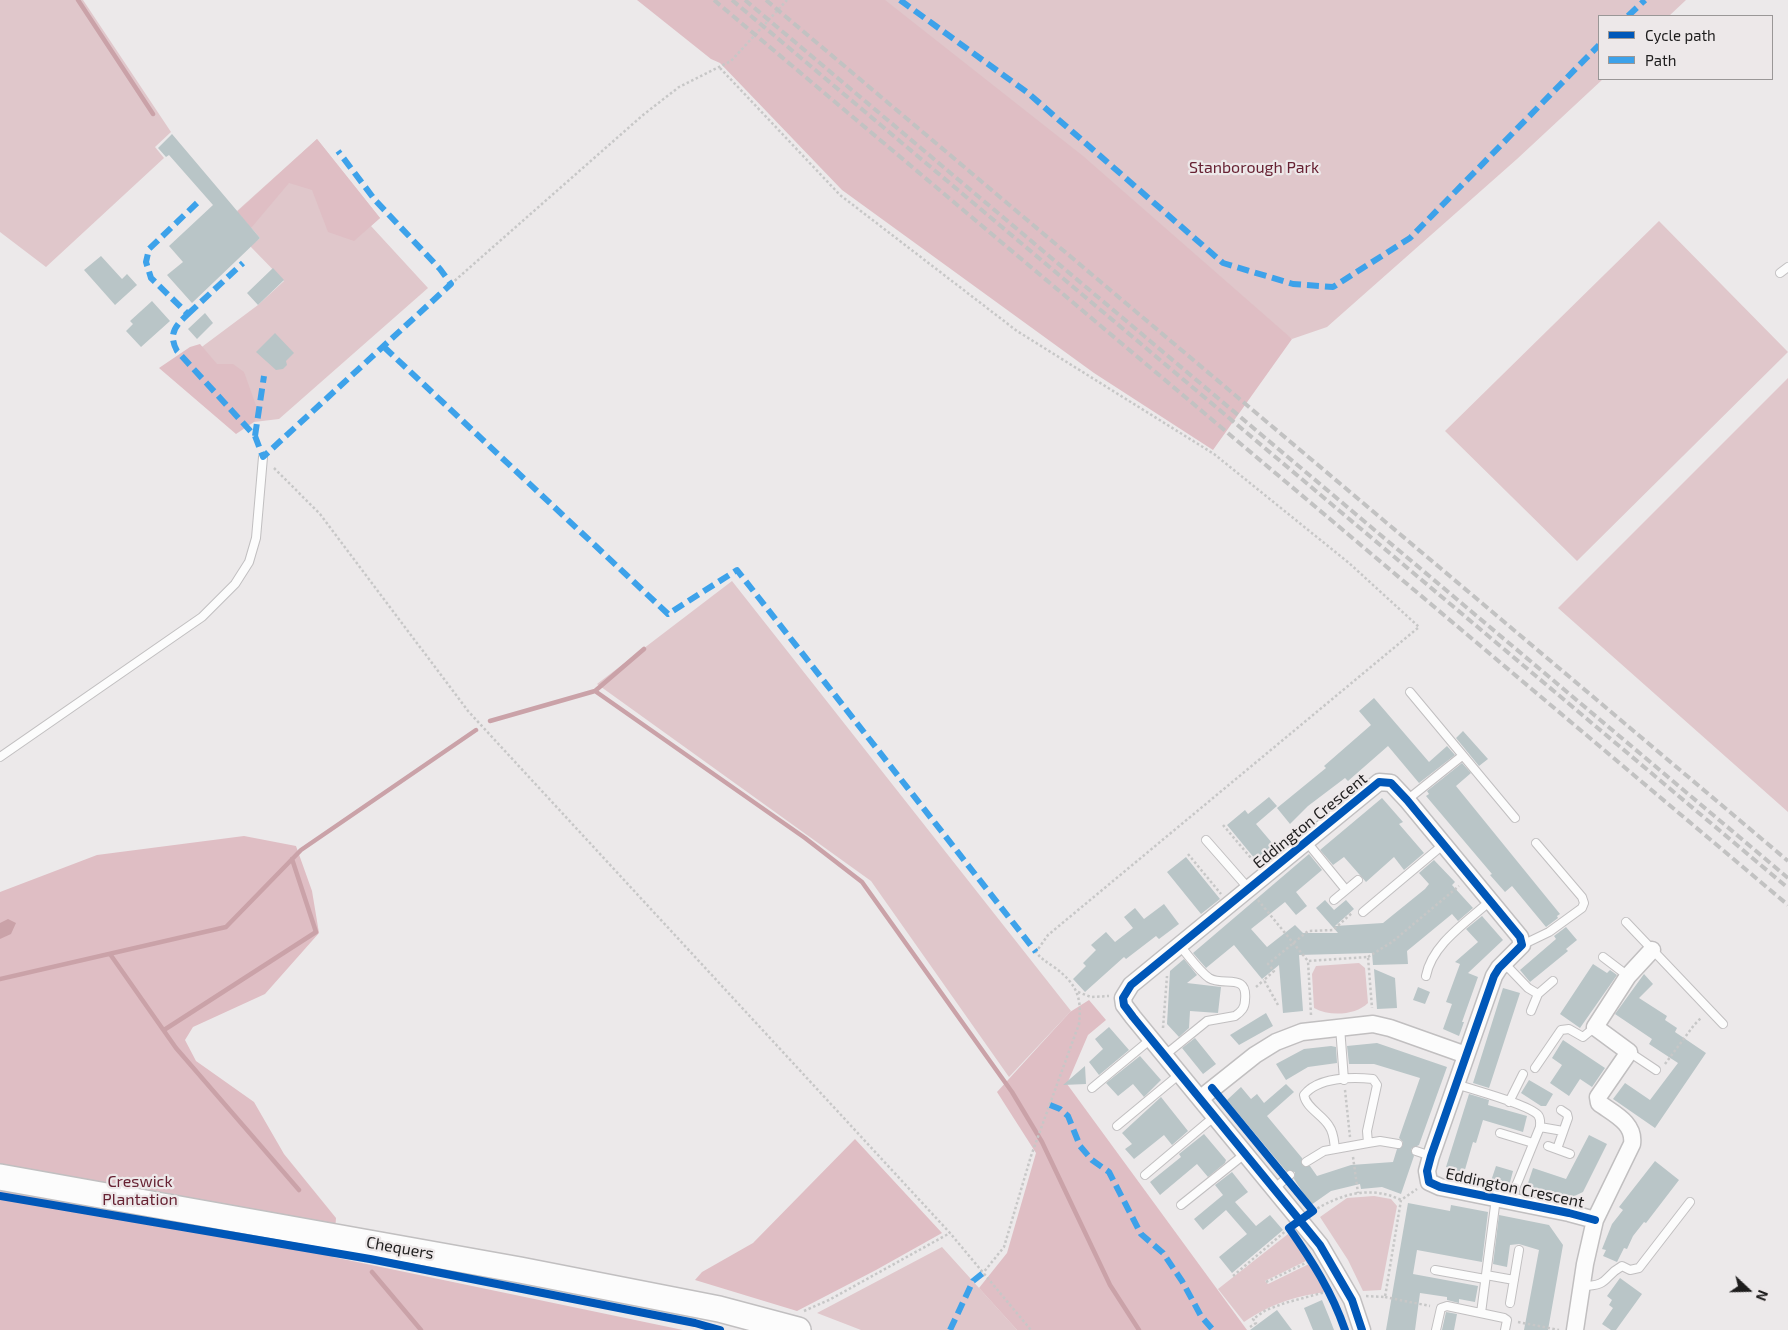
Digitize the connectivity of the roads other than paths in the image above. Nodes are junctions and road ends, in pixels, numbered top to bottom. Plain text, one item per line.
1 (1788, 267) edge
2 (1780, 272) dead end
3 (263, 457) road end
4 (1410, 692) dead end
5 (1462, 756) junction
6 (0, 757) edge
7 (1407, 800) junction
8 (1515, 818) dead end
9 (1206, 840) dead end
10 (1306, 841) junction
11 (1536, 843) dead end
12 (1444, 844) junction
13 (1358, 880) dead end
14 (1249, 889) junction
15 (1346, 890) junction
16 (1334, 900) dead end
17 (1490, 901) junction
18 (1363, 912) road end
19 (1626, 922) dead end
20 (1522, 945) junction
21 (1184, 950) junction
22 (1652, 950) junction
23 (1603, 957) dead end
24 (1504, 963) junction
25 (1426, 976) dead end
26 (1628, 976) junction
27 (1553, 981) dead end
28 (1538, 994) junction
29 (1531, 1011) dead end
30 (1723, 1024) dead end
31 (1595, 1026) junction
32 (1340, 1027) junction
33 (1151, 1038) junction
34 (1171, 1050) junction
35 (1629, 1052) junction
36 (1466, 1055) junction
37 (1535, 1068) dead end
38 (1656, 1070) road end
39 (1181, 1073) junction
40 (1523, 1074) dead end
41 (1344, 1080) junction
42 (1456, 1084) junction
43 (1092, 1088) dead end
44 (1201, 1098) junction
45 (1509, 1102) junction
46 (1561, 1110) dead end
47 (1215, 1116) junction
48 (1117, 1126) dead end
49 (1540, 1126) junction
50 (1562, 1131) junction
51 (1500, 1133) dead end
52 (1368, 1143) junction
53 (1533, 1143) junction
54 (1398, 1144) dead end
55 (1548, 1146) dead end
56 (1335, 1149) junction
57 (1557, 1150) junction
58 (1246, 1153) junction
59 (1570, 1154) dead end
60 (1306, 1162) dead end
61 (1145, 1175) dead end
62 (1290, 1175) dead end
63 (0, 1177) edge
64 (1275, 1188) junction
65 (1496, 1198) junction
66 (1513, 1201) junction
67 (1690, 1202) dead end
68 (1181, 1205) dead end
69 (1595, 1220) junction
70 (1518, 1250) dead end
71 (1435, 1270) dead end
72 (1486, 1277) junction
73 (1514, 1280) junction
74 (1581, 1286) junction
75 (1510, 1302) dead end
76 (1480, 1313) junction
77 (793, 1329) edge
78 (1362, 1330) edge
79 (1436, 1330) edge
80 (1505, 1330) edge
81 (1575, 1330) edge

1 - 2 lane
3 - 6 lane
4 - 5 lane
5 - 7 lane
5 - 8 lane
7 - 10 street, Eddington Crescent
7 - 12 street, Eddington Crescent
9 - 14 lane
10 - 14 street, Eddington Crescent
10 - 15 lane
11 - 20 lane
12 - 17 street, Eddington Crescent
12 - 18 lane
13 - 15 lane
14 - 21 street, Eddington Crescent
15 - 16 lane
17 - 20 street, Eddington Crescent
17 - 25 lane
19 - 22 lane
20 - 24 street, Eddington Crescent
21 - 33 street, Eddington Crescent
21 - 34 lane
22 - 26 street
22 - 30 lane
23 - 26 lane
24 - 28 lane
24 - 36 street, Eddington Crescent
26 - 31 street
27 - 28 lane
28 - 29 lane
31 - 35 street
31 - 37 lane
32 - 36 street
32 - 41 lane
32 - 44 street
33 - 34 street
33 - 43 lane
34 - 39 street
35 - 38 lane
35 - 69 street
36 - 42 street, Eddington Crescent
39 - 44 street
39 - 48 lane
40 - 45 lane
41 - 52 lane
41 - 56 lane
42 - 45 lane
42 - 65 street, Eddington Crescent
44 - 47 street
45 - 49 lane
46 - 50 lane
47 - 58 street
47 - 61 lane
49 - 50 lane
49 - 53 lane
50 - 57 lane
51 - 53 lane
52 - 54 lane
52 - 56 lane
53 - 66 lane
55 - 57 lane
56 - 60 lane
57 - 59 lane
58 - 64 street
58 - 68 lane
62 - 64 lane
63 - 77 main road, Chequers
64 - 78 street
65 - 66 street, Eddington Crescent
65 - 72 lane
66 - 69 street, Eddington Crescent
67 - 74 lane
69 - 74 street
70 - 73 lane
71 - 72 lane
72 - 73 lane
72 - 76 lane
73 - 75 lane
74 - 81 street
76 - 79 lane
76 - 80 lane

